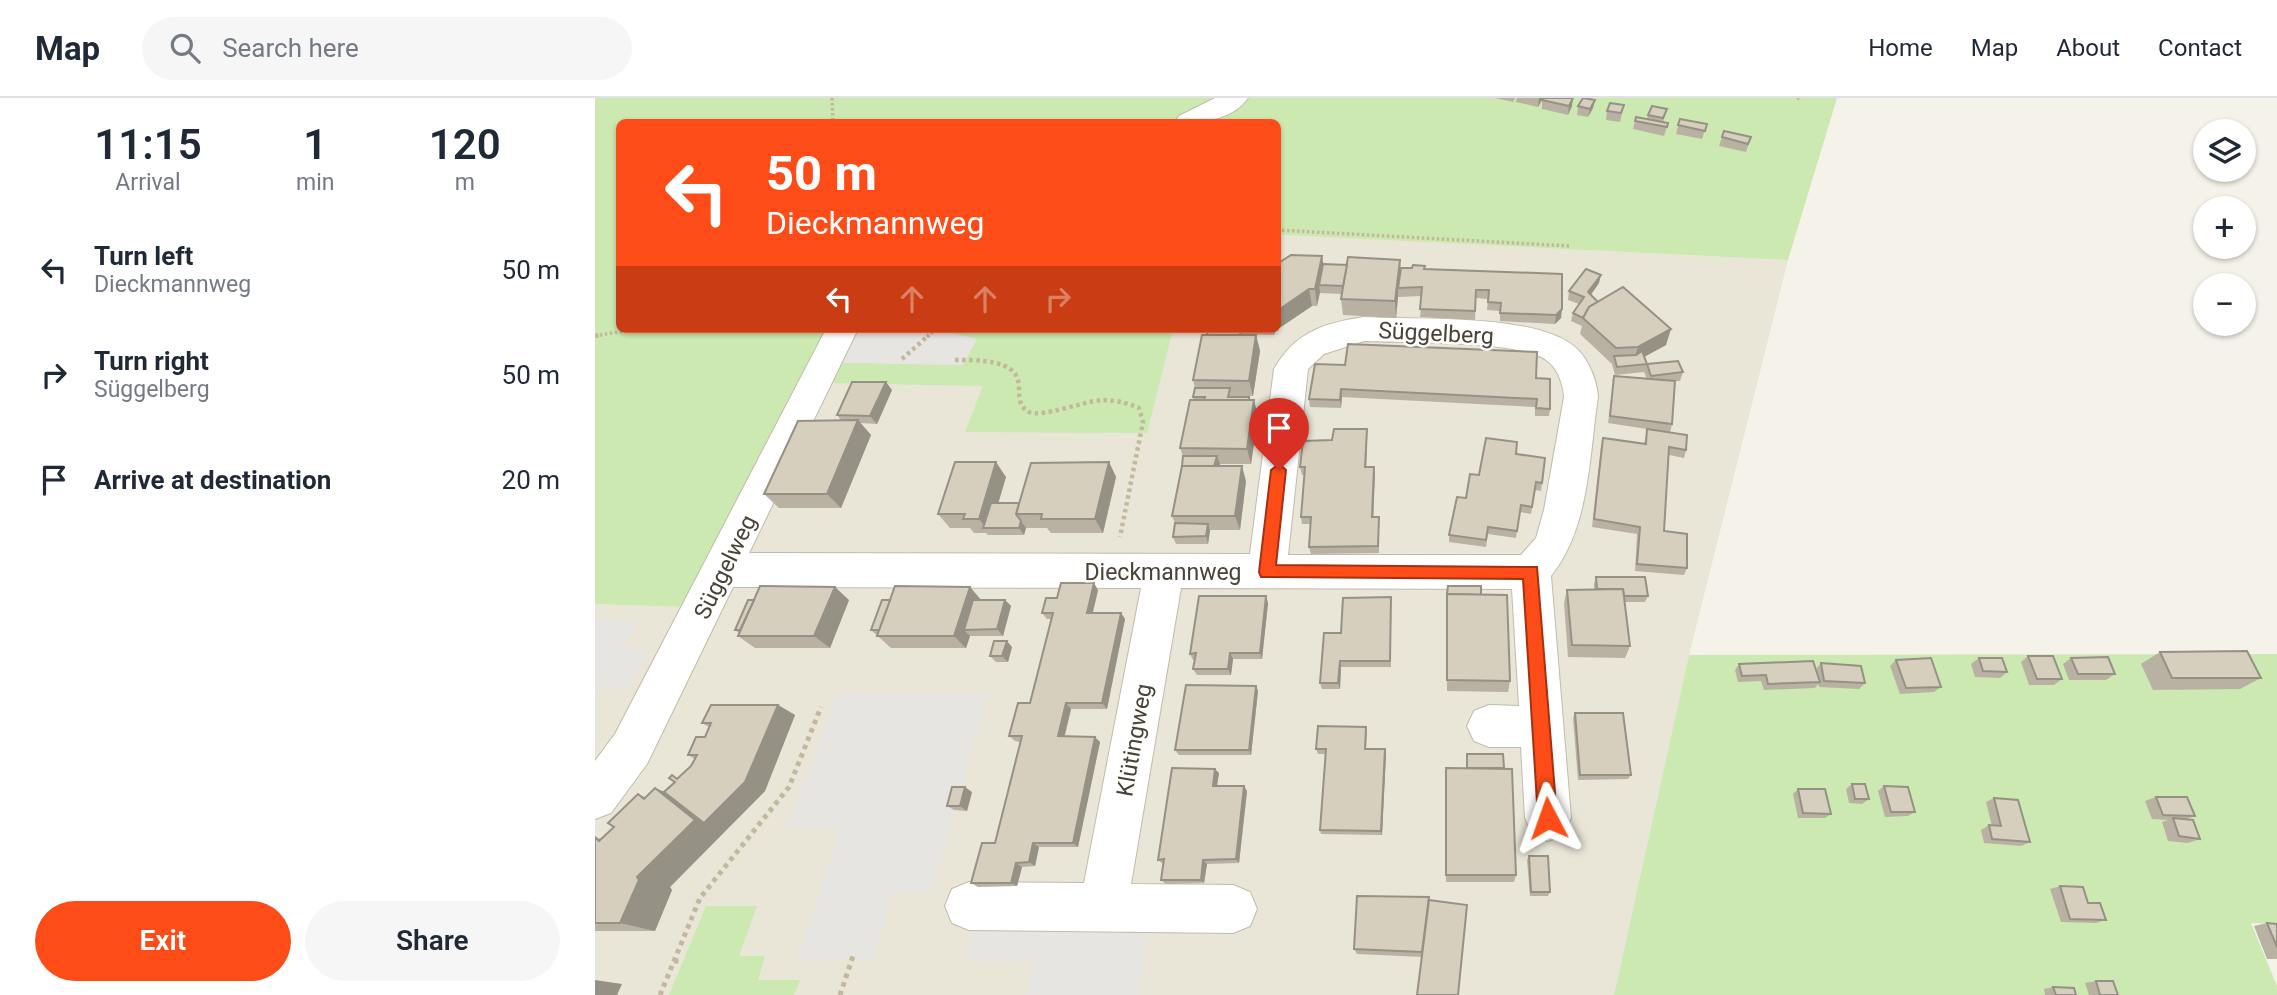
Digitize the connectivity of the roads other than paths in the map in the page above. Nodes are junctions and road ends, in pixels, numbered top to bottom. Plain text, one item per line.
1 (1235, 98) edge
2 (1195, 119) edge
3 (840, 333) edge
4 (724, 570) junction
5 (1267, 572) junction
6 (1531, 572) junction
7 (1164, 573) junction
8 (1489, 726) dead end
9 (1542, 727) junction
10 (595, 797) edge
11 (1548, 818) dead end
12 (969, 906) dead end
13 (1104, 907) junction
14 (1233, 909) dead end

1 - 2 street
3 - 4 street, Süggelweg
4 - 7 street, Dieckmannweg
4 - 10 street, Süggelweg
5 - 6 street, Dieckmannweg
5 - 6 street, Süggelberg
5 - 7 street, Dieckmannweg
6 - 9 street
7 - 13 street, Klütingweg
8 - 9 street
9 - 11 street
12 - 13 street
13 - 14 street

